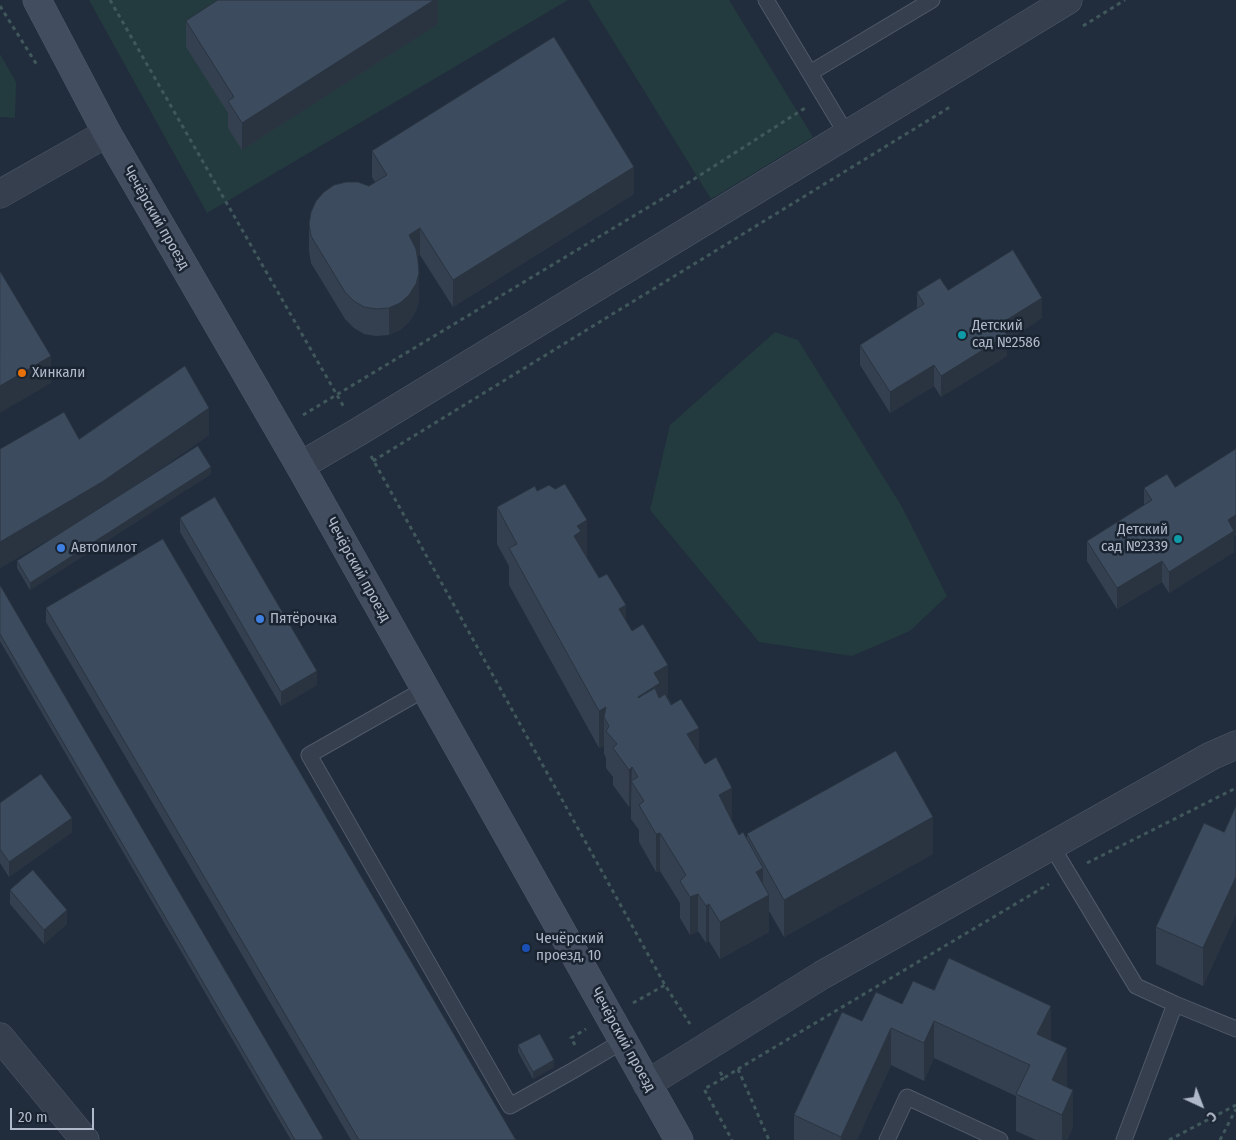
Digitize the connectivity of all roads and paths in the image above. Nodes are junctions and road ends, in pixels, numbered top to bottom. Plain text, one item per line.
1 (37, 0) edge
2 (110, 0) edge
3 (766, 0) edge
4 (932, 0) edge
5 (1068, 0) edge
6 (1125, 0) edge
7 (1083, 26) dead end
8 (810, 73) junction
9 (824, 96) junction
10 (956, 104) dead end
11 (107, 132) junction
12 (847, 135) junction
13 (0, 194) edge
14 (336, 394) junction
15 (279, 430) junction
16 (358, 432) junction
17 (374, 461) junction
18 (300, 466) junction
19 (425, 688) junction
20 (1236, 745) edge
21 (1236, 788) edge
22 (1051, 846) junction
23 (1067, 873) junction
24 (1175, 1004) junction
25 (1236, 1028) edge
26 (0, 1037) edge
27 (623, 1041) junction
28 (705, 1048) junction
29 (738, 1069) junction
30 (724, 1078) junction
31 (647, 1084) junction
32 (1236, 1107) edge
33 (85, 1140) edge
34 (678, 1140) edge
35 (732, 1140) edge
36 (769, 1140) edge
37 (887, 1140) edge
38 (1000, 1140) edge
39 (1124, 1140) edge
40 (1169, 1140) edge
41 (1220, 1140) edge

1 - 11 main road, Чечёрский проезд
2 - 14 path
3 - 8 lane
4 - 8 lane
5 - 12 street
6 - 7 path
8 - 9 lane
9 - 12 lane
9 - 14 path
10 - 17 path
11 - 13 street
11 - 15 main road, Чечёрский проезд
12 - 16 street
14 - 15 path
14 - 16 path
15 - 18 main road, Чечёрский проезд
16 - 17 path
16 - 18 street
17 - 28 path
18 - 19 main road, Чечёрский проезд
19 - 27 main road, Чечёрский проезд
19 - 27 lane
20 - 22 street
21 - 23 path
22 - 23 lane
22 - 28 street
23 - 24 lane
23 - 29 path
24 - 25 lane
24 - 39 lane
26 - 33 street
27 - 31 main road, Чечёрский проезд
28 - 30 path
28 - 31 street
29 - 30 path
29 - 36 path
30 - 35 path
31 - 34 main road, Чечёрский проезд
32 - 40 path
32 - 41 path
37 - 38 lane

